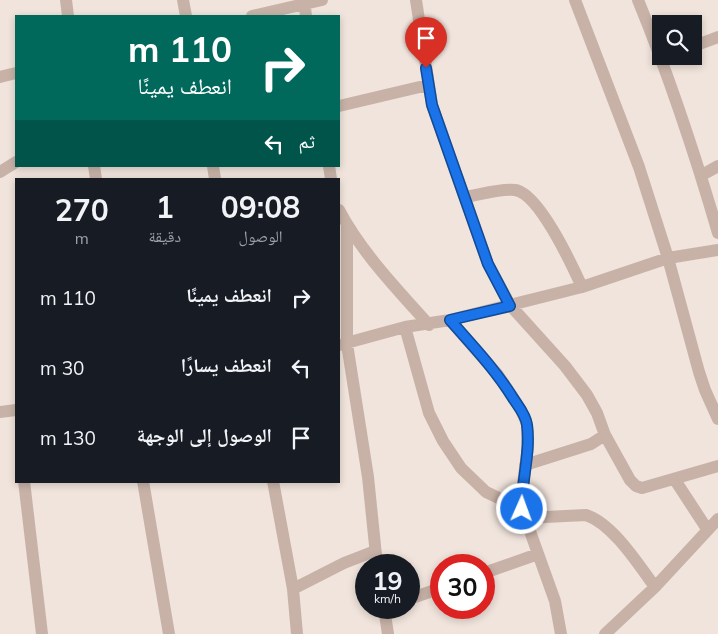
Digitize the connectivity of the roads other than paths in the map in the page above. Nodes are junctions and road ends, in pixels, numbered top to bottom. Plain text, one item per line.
1 (66, 0) edge
2 (183, 0) edge
3 (322, 0) edge
4 (416, 0) edge
5 (574, 0) edge
6 (638, 0) edge
7 (305, 7) edge
8 (68, 15) edge
9 (186, 15) edge
10 (258, 15) edge
11 (652, 32) edge
12 (718, 37) edge
13 (702, 43) edge
14 (666, 65) edge
15 (15, 74) edge
16 (0, 77) edge
17 (428, 85) junction
18 (340, 106) edge
19 (15, 163) edge
20 (718, 166) edge
21 (0, 172) edge
22 (702, 175) junction
23 (465, 197) junction
24 (340, 212) edge
25 (347, 226) junction
26 (718, 233) edge
27 (718, 250) edge
28 (668, 258) junction
29 (582, 286) junction
30 (510, 306) junction
31 (450, 320) junction
32 (429, 324) junction
33 (405, 328) junction
34 (343, 344) edge
35 (15, 410) edge
36 (0, 412) edge
37 (718, 418) edge
38 (605, 435) junction
39 (525, 465) junction
40 (718, 466) edge
41 (675, 480) junction
42 (24, 483) edge
43 (143, 483) edge
44 (273, 483) edge
45 (523, 514) junction
46 (718, 518) edge
47 (707, 529) junction
48 (375, 551) junction
49 (375, 554) edge
50 (538, 554) junction
51 (495, 569) edge
52 (655, 587) junction
53 (293, 589) junction
54 (386, 619) edge
55 (42, 634) edge
56 (169, 634) edge
57 (297, 634) edge
58 (388, 634) edge
59 (561, 634) edge
60 (605, 634) edge

1 - 8 street
2 - 9 street
3 - 7 street
4 - 17 street
5 - 28 street
6 - 11 street
7 - 10 street
12 - 13 street
14 - 22 street
15 - 16 street
17 - 18 street
17 - 23 street
19 - 21 street
20 - 22 street
22 - 26 street
23 - 29 street
23 - 30 street
24 - 25 street
25 - 32 street
25 - 34 street
27 - 28 street
28 - 29 street
28 - 37 street
29 - 30 street
30 - 31 street
30 - 38 street
31 - 32 street
31 - 39 street
32 - 33 street
33 - 34 street
33 - 45 street
34 - 48 street
35 - 36 street
38 - 39 street
38 - 41 street
39 - 45 street
40 - 41 street
41 - 47 street
42 - 55 street
43 - 56 street
44 - 53 street
45 - 50 street
45 - 52 street
46 - 47 street
47 - 52 street
48 - 49 street
48 - 53 street
50 - 51 street
50 - 59 street
52 - 60 street
53 - 57 street
54 - 58 street

